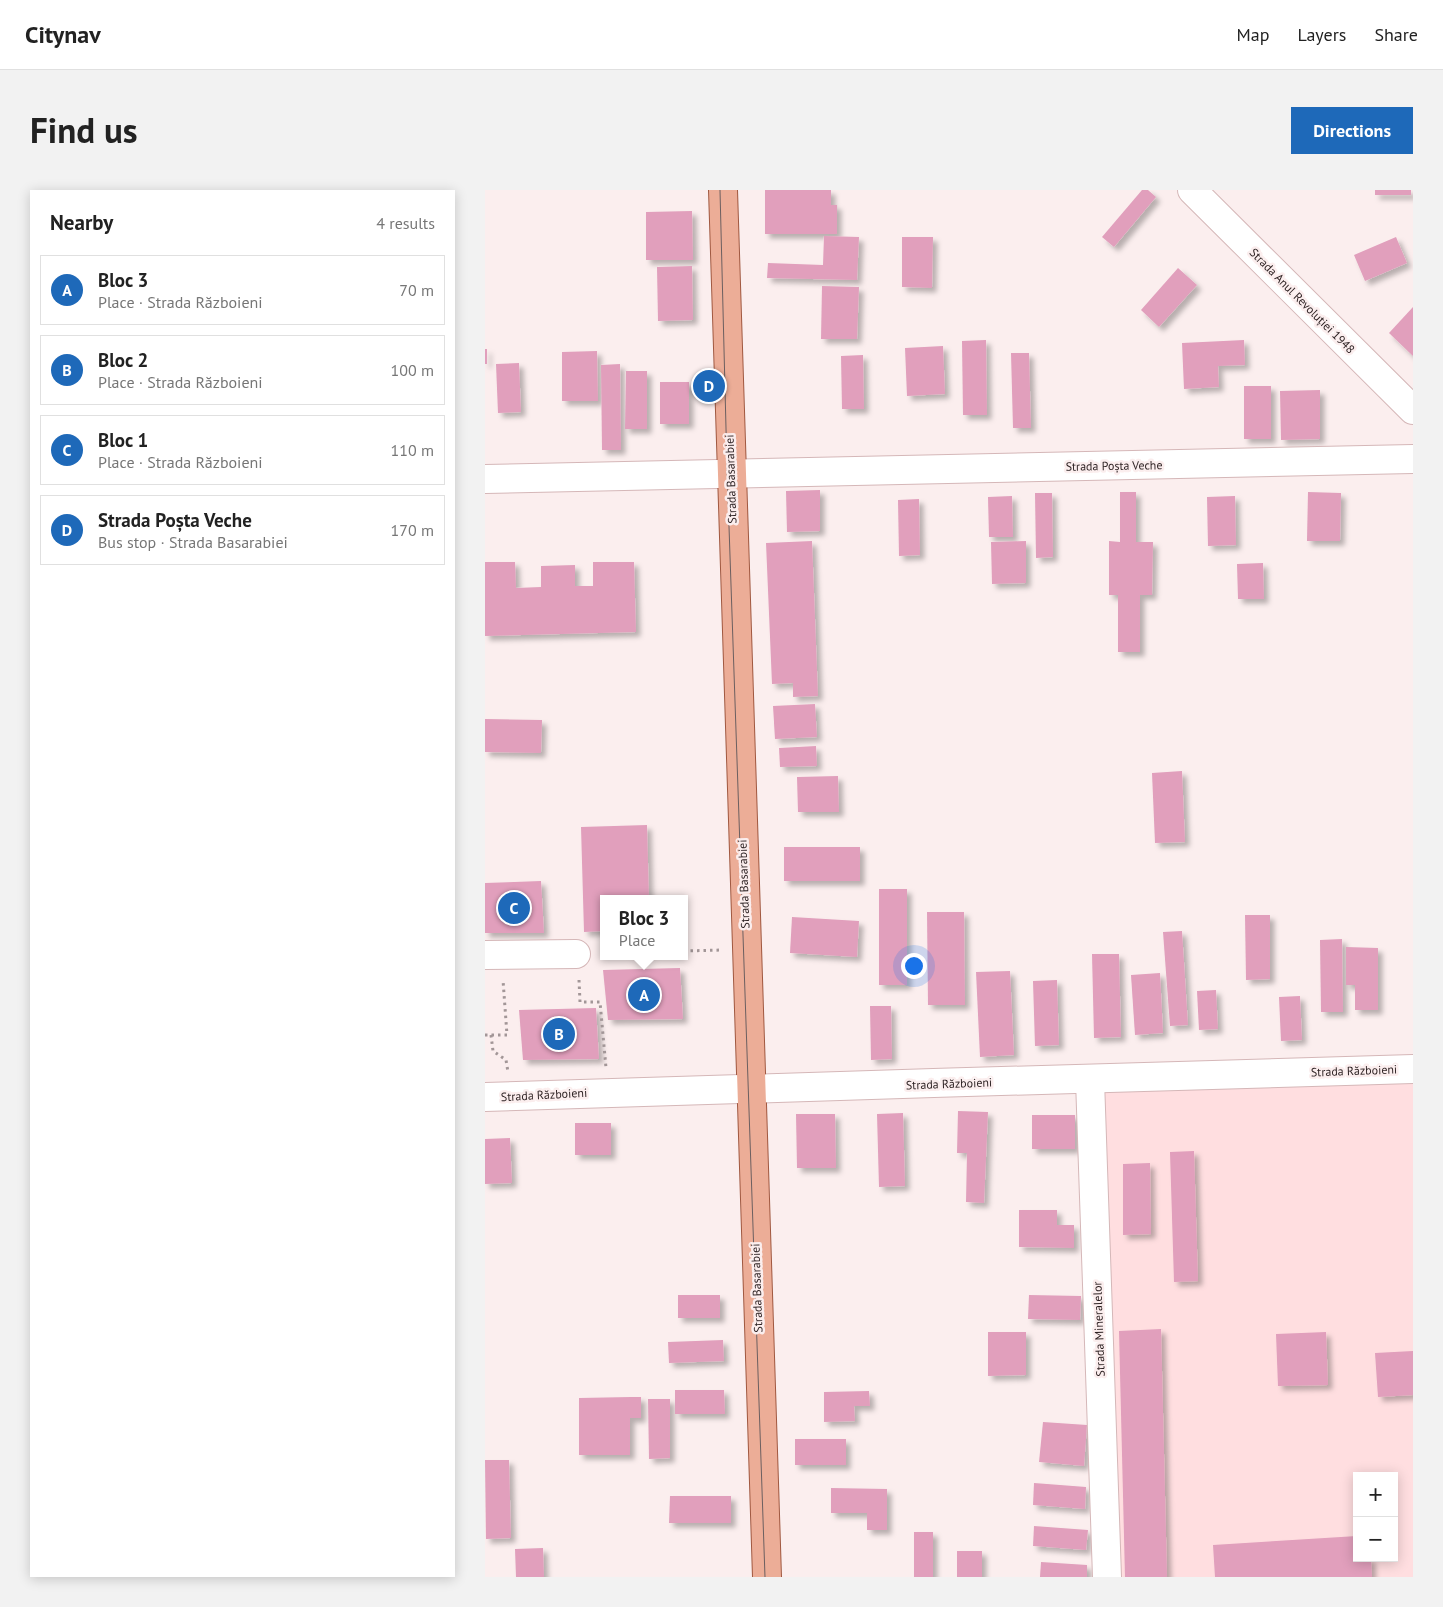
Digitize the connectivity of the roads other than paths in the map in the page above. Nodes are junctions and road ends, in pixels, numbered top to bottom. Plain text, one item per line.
1 (723, 190) edge
2 (1191, 190) edge
3 (1413, 410) edge
4 (1413, 459) edge
5 (730, 474) junction
6 (485, 479) edge
7 (576, 954) road end
8 (493, 955) edge
9 (1413, 1069) edge
10 (1090, 1080) junction
11 (750, 1089) junction
12 (485, 1097) edge
13 (767, 1577) edge
14 (1107, 1577) edge

1 - 5 main road, Strada Basarabiei
2 - 3 street, Strada Anul Revoluției 1948
4 - 5 street, Strada Poșta Veche
5 - 6 street, Strada Poșta Veche
5 - 11 main road, Strada Basarabiei
7 - 8 street
9 - 10 street, Strada Războieni
10 - 11 street, Strada Războieni
10 - 14 street, Strada Mineralelor
11 - 12 street, Strada Războieni
11 - 13 main road, Strada Basarabiei

